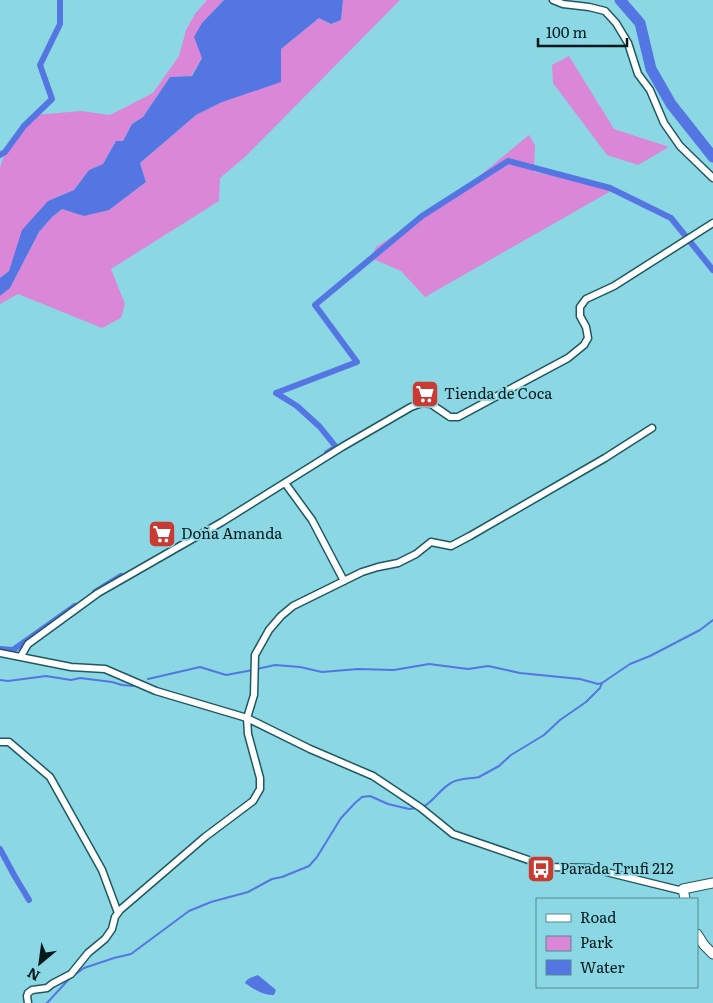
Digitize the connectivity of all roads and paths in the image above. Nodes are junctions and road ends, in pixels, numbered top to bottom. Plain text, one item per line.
1 (553, 0) edge
2 (713, 178) edge
3 (713, 223) edge
4 (652, 428) dead end
5 (284, 483) junction
6 (344, 581) junction
7 (0, 653) edge
8 (21, 656) junction
9 (247, 718) junction
10 (0, 742) edge
11 (713, 883) edge
12 (683, 889) junction
13 (685, 898) edge
14 (118, 913) junction
15 (698, 936) edge
16 (713, 954) edge
17 (28, 1003) edge

1 - 2 street
3 - 5 street
4 - 6 street
5 - 6 street
5 - 8 street
6 - 9 street
7 - 8 street
8 - 9 street
9 - 12 street
9 - 14 street
10 - 14 street
11 - 12 main road
12 - 13 main road
14 - 17 street
15 - 16 main road

